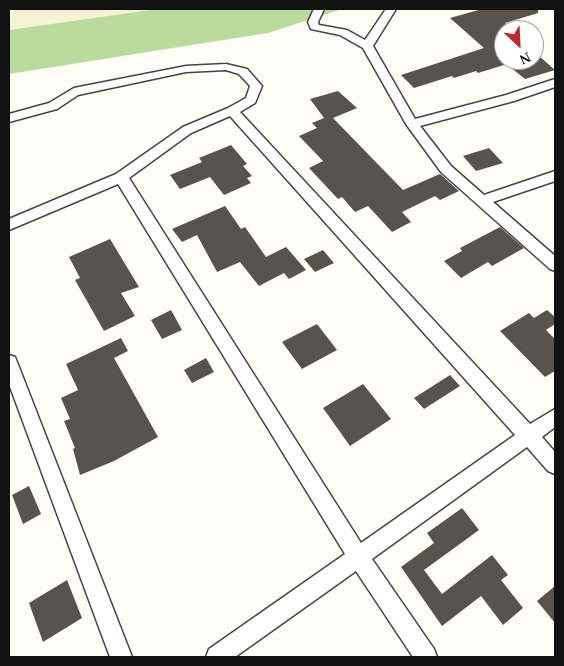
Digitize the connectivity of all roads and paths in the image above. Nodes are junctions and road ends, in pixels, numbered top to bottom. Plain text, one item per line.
1 (319, 9) edge
2 (391, 9) edge
3 (366, 46) junction
4 (555, 83) edge
5 (232, 112) junction
6 (9, 118) edge
7 (412, 124) junction
8 (555, 176) edge
9 (121, 177) junction
10 (482, 201) junction
11 (9, 225) edge
12 (555, 265) edge
13 (9, 362) edge
14 (555, 417) edge
15 (528, 435) junction
16 (555, 465) edge
17 (359, 558) junction
18 (121, 657) edge
19 (217, 657) edge
20 (426, 657) edge

1 - 3 street
2 - 3 street
3 - 7 street
4 - 7 street
5 - 6 street
5 - 9 street
5 - 15 street
7 - 10 street
8 - 10 street
9 - 11 street
9 - 17 street
10 - 12 street
13 - 18 street
14 - 15 street
15 - 16 street
15 - 17 street
17 - 19 street
17 - 20 street

